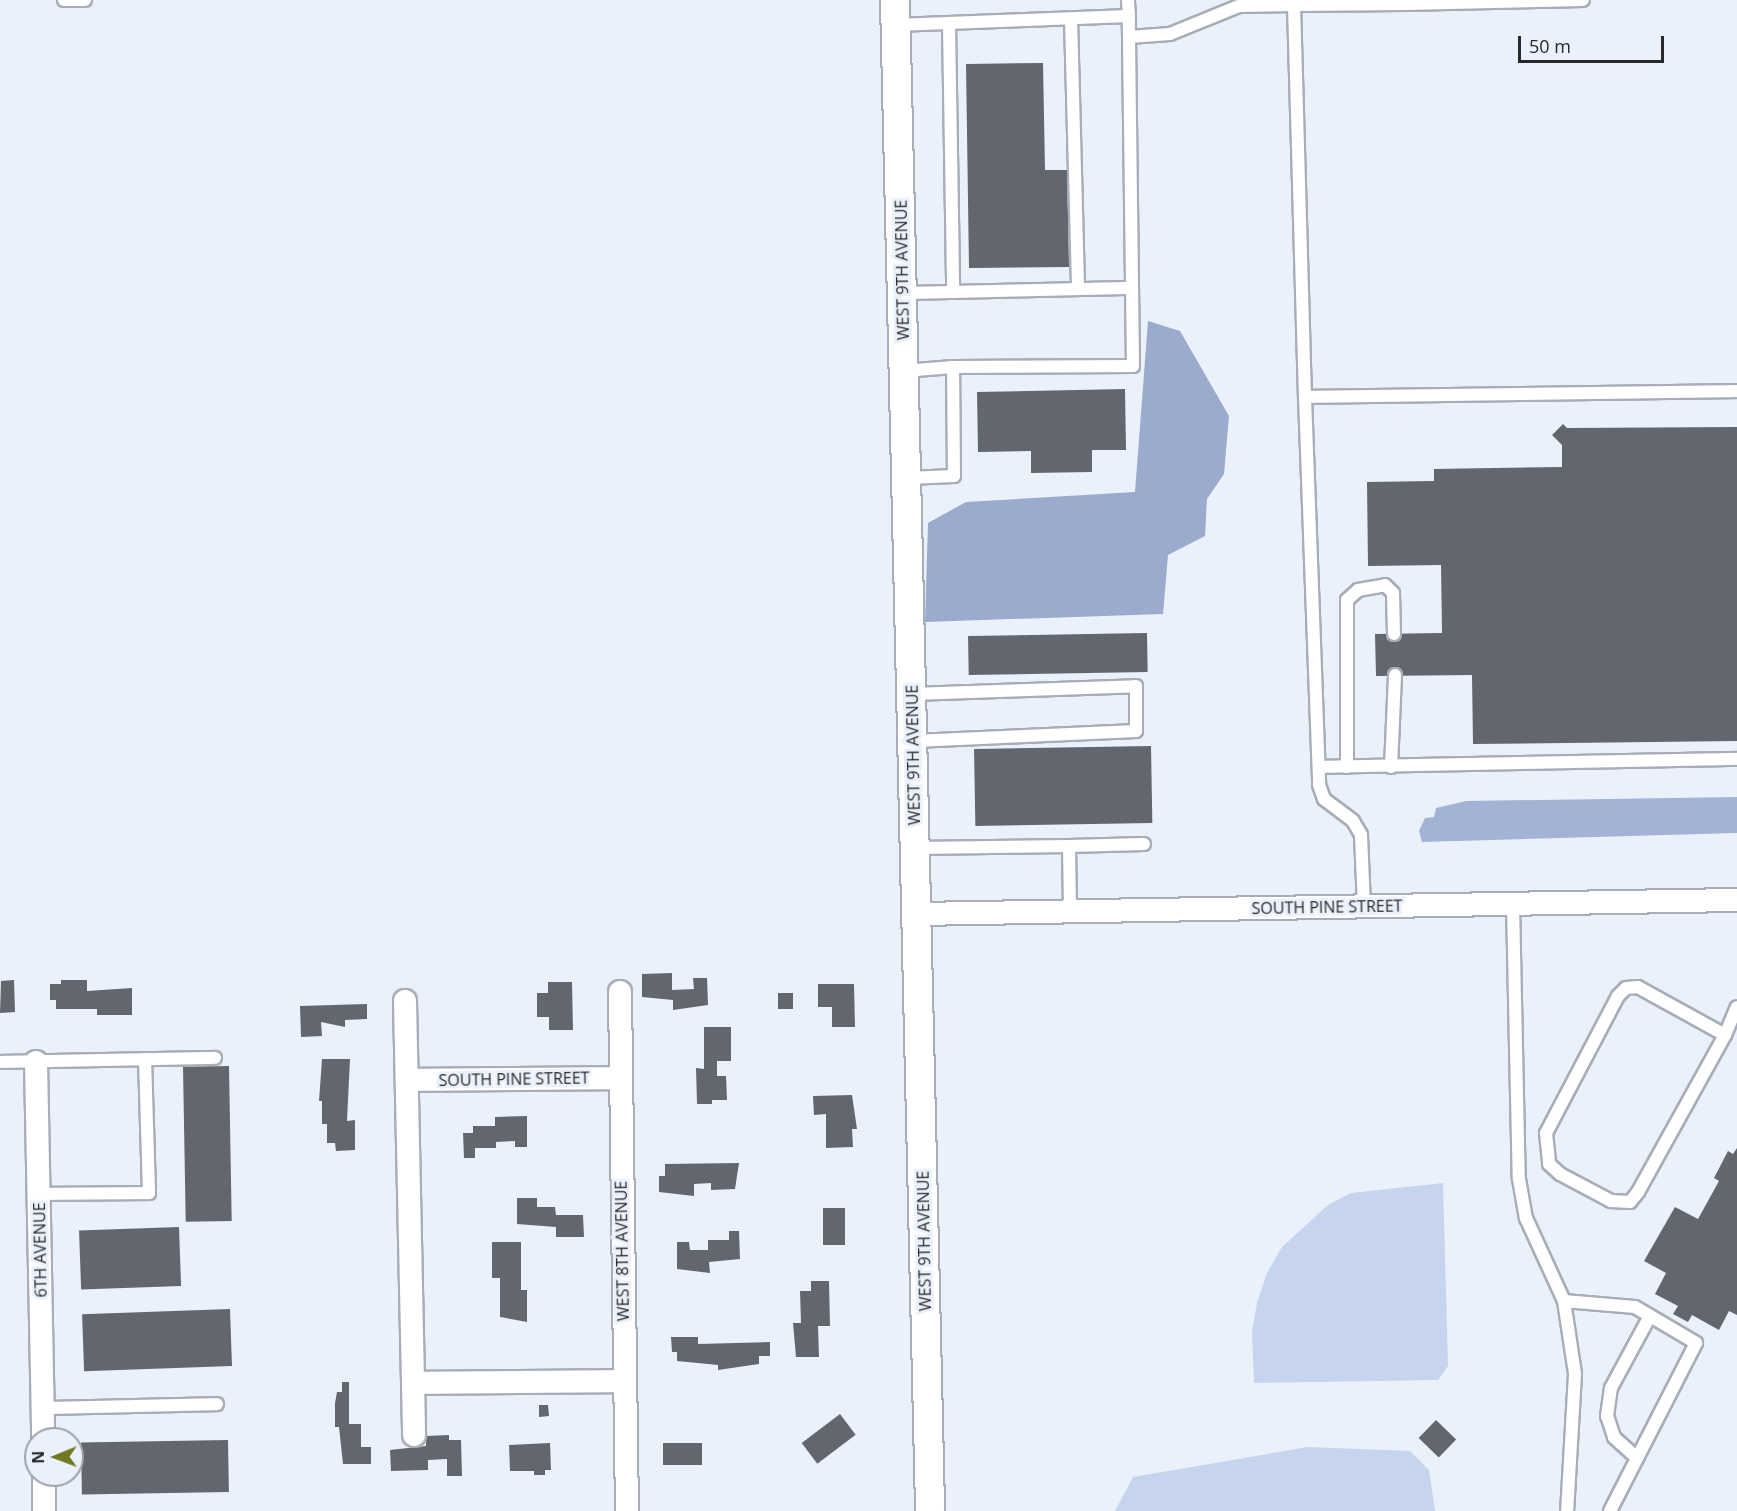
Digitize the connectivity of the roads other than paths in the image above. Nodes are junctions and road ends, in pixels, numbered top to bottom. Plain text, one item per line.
1 (64, 0) edge
2 (85, 0) edge
3 (1128, 0) edge
4 (1583, 0) edge
5 (1553, 1) edge
6 (1321, 2) edge
7 (1403, 2) edge
8 (1509, 2) edge
9 (1229, 5) edge
10 (1294, 5) junction
11 (895, 13) edge
12 (1129, 16) junction
13 (1071, 19) junction
14 (950, 24) junction
15 (1129, 37) junction
16 (1131, 288) junction
17 (1078, 289) junction
18 (953, 292) junction
19 (902, 293) junction
20 (953, 367) junction
21 (904, 371) junction
22 (1737, 391) edge
23 (1305, 397) junction
24 (907, 478) junction
25 (1394, 634) dead end
26 (1395, 675) dead end
27 (912, 694) junction
28 (914, 741) junction
29 (1737, 759) edge
30 (1318, 767) junction
31 (1347, 767) junction
32 (1391, 767) junction
33 (1144, 844) dead end
34 (1070, 846) junction
35 (915, 848) junction
36 (1737, 900) edge
37 (1514, 904) junction
38 (1364, 907) junction
39 (1070, 911) junction
40 (917, 914) junction
41 (620, 992) dead end
42 (405, 1001) dead end
43 (1737, 1007) edge
44 (1725, 1035) junction
45 (214, 1058) dead end
46 (145, 1059) junction
47 (0, 1062) edge
48 (36, 1062) junction
49 (620, 1078) junction
50 (408, 1080) junction
51 (39, 1194) junction
52 (1563, 1301) junction
53 (1650, 1316) junction
54 (624, 1381) junction
55 (414, 1383) junction
56 (217, 1404) dead end
57 (43, 1408) junction
58 (43, 1427) edge
59 (414, 1435) dead end
60 (1637, 1458) junction
61 (44, 1487) edge
62 (44, 1511) edge
63 (627, 1511) edge
64 (930, 1511) edge
65 (1567, 1511) edge
66 (1610, 1511) edge

1 - 2 lane
3 - 12 lane
4 - 5 lane
5 - 8 lane
6 - 7 lane
6 - 10 lane
7 - 8 lane
9 - 10 lane
9 - 15 lane
10 - 23 lane
11 - 14 lane
11 - 19 street, WEST 9TH AVENUE
12 - 13 lane
12 - 15 lane
13 - 14 lane
13 - 17 lane
14 - 18 lane
15 - 16 lane
16 - 17 lane
16 - 20 lane
17 - 18 lane
18 - 19 lane
19 - 21 street, WEST 9TH AVENUE
20 - 21 lane
20 - 24 lane
21 - 24 street, WEST 9TH AVENUE
22 - 23 lane
23 - 30 lane
24 - 27 street, WEST 9TH AVENUE
25 - 31 lane
26 - 32 lane
27 - 28 street, WEST 9TH AVENUE
27 - 28 lane
28 - 35 street, WEST 9TH AVENUE
29 - 32 lane
30 - 31 lane
30 - 38 lane
31 - 32 lane
33 - 34 lane
34 - 35 lane
34 - 39 lane
35 - 40 street, WEST 9TH AVENUE
36 - 37 street, SOUTH PINE STREET
37 - 38 street, SOUTH PINE STREET
37 - 52 lane
38 - 39 street, SOUTH PINE STREET
39 - 40 street, SOUTH PINE STREET
40 - 64 street, WEST 9TH AVENUE
41 - 49 street, WEST 8TH AVENUE
42 - 50 street
43 - 44 lane
44 - 44 lane
45 - 46 lane
46 - 48 lane
46 - 51 lane
47 - 48 lane
48 - 51 street, 6TH AVENUE
49 - 50 street, SOUTH PINE STREET
49 - 54 street, WEST 8TH AVENUE
50 - 55 street
51 - 57 street, 6TH AVENUE
52 - 53 lane
52 - 65 lane
53 - 60 lane
53 - 60 lane
54 - 55 street
54 - 63 street, WEST 8TH AVENUE
55 - 59 street
56 - 57 lane
57 - 58 street, 6TH AVENUE
60 - 66 lane
61 - 62 street

